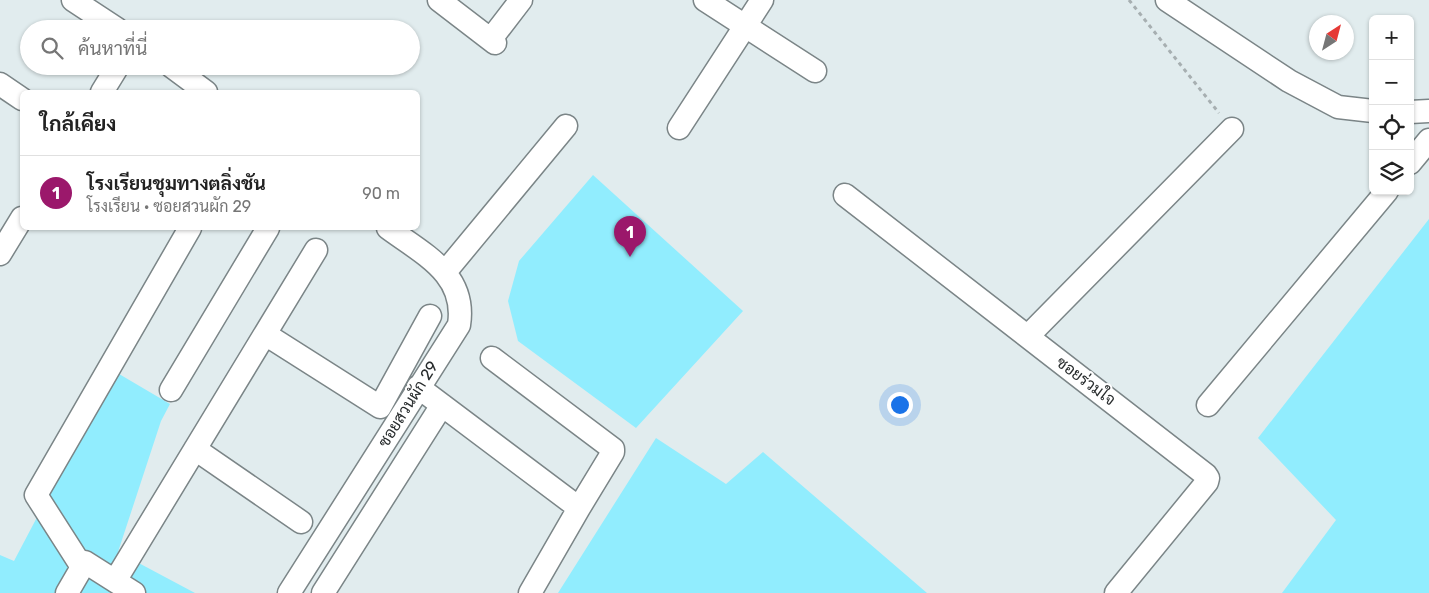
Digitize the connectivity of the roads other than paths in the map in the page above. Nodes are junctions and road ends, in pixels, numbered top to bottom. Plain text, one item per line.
1 (73, 0) edge
2 (439, 0) edge
3 (521, 0) edge
4 (705, 0) edge
5 (762, 0) edge
6 (1167, 0) edge
7 (103, 20) edge
8 (745, 26) junction
9 (815, 71) dead end
10 (112, 75) edge
11 (183, 75) edge
12 (0, 84) edge
13 (103, 90) edge
14 (203, 90) edge
15 (20, 98) edge
16 (1369, 111) edge
17 (1429, 111) edge
18 (1414, 112) edge
19 (566, 126) dead end
20 (679, 128) dead end
21 (1232, 129) road end
22 (1429, 140) edge
23 (1414, 158) edge
24 (845, 195) dead end
25 (1384, 195) edge
26 (20, 221) edge
27 (189, 230) edge
28 (267, 230) edge
29 (391, 230) edge
30 (316, 250) dead end
31 (0, 254) edge
32 (446, 272) junction
33 (430, 316) dead end
34 (265, 334) junction
35 (1028, 336) junction
36 (492, 358) dead end
37 (418, 388) junction
38 (171, 390) dead end
39 (442, 405) junction
40 (1208, 405) dead end
41 (195, 449) junction
42 (579, 508) junction
43 (301, 522) dead end
44 (82, 567) junction
45 (115, 581) junction
46 (67, 593) edge
47 (134, 593) edge
48 (289, 593) edge
49 (323, 593) edge
50 (530, 593) edge
51 (1116, 593) edge

1 - 7 street
2 - 3 street
4 - 8 street
5 - 8 street
6 - 16 street
8 - 9 street
8 - 20 street
10 - 13 street
11 - 14 street
12 - 15 street
17 - 18 street
19 - 32 street
21 - 35 street
22 - 23 street
24 - 35 street, ซอยร่วมใจ
25 - 40 street
26 - 31 street
27 - 44 street
28 - 38 street
29 - 32 street, ซอยสวนผัก 29
30 - 34 street
32 - 37 street, ซอยสวนผัก 29
33 - 34 street
34 - 41 street
35 - 51 street, ซอยร่วมใจ
36 - 42 street
37 - 39 street
37 - 48 street, ซอยสวนผัก 29
39 - 42 street
39 - 49 street
41 - 43 street
41 - 45 street
42 - 50 street
44 - 45 street
44 - 46 street
45 - 47 street

